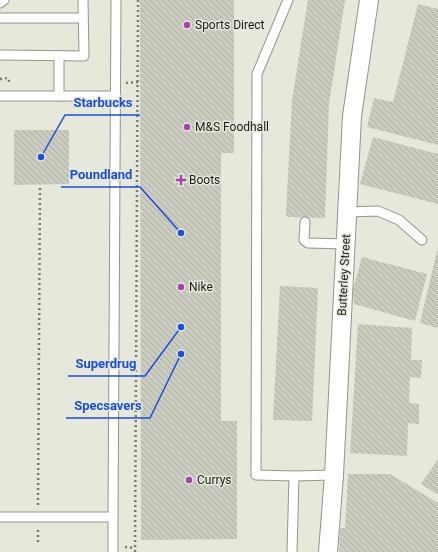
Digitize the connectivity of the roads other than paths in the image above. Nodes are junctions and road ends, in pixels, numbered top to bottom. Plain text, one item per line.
1 (4, 0) edge
2 (83, 0) edge
3 (116, 0) edge
4 (288, 0) edge
5 (369, 0) edge
6 (0, 3) edge
7 (0, 18) edge
8 (82, 18) junction
9 (0, 55) edge
10 (59, 56) junction
11 (0, 96) edge
12 (59, 96) junction
13 (116, 96) junction
14 (347, 212) junction
15 (305, 222) dead end
16 (422, 240) dead end
17 (346, 244) junction
18 (334, 475) junction
19 (294, 476) junction
20 (0, 517) edge
21 (113, 518) junction
22 (113, 552) edge
23 (292, 552) edge
24 (328, 552) edge

1 - 6 lane
2 - 8 lane
3 - 13 lane
4 - 19 lane
5 - 14 street, Butterley Street
7 - 8 lane
8 - 10 lane
9 - 10 lane
10 - 12 lane
11 - 12 lane
12 - 13 lane
13 - 21 lane
14 - 16 lane
14 - 17 street, Butterley Street
15 - 17 lane
17 - 18 street, Butterley Street
18 - 19 lane
18 - 24 street, Butterley Street
19 - 23 lane
20 - 21 lane
21 - 22 lane

